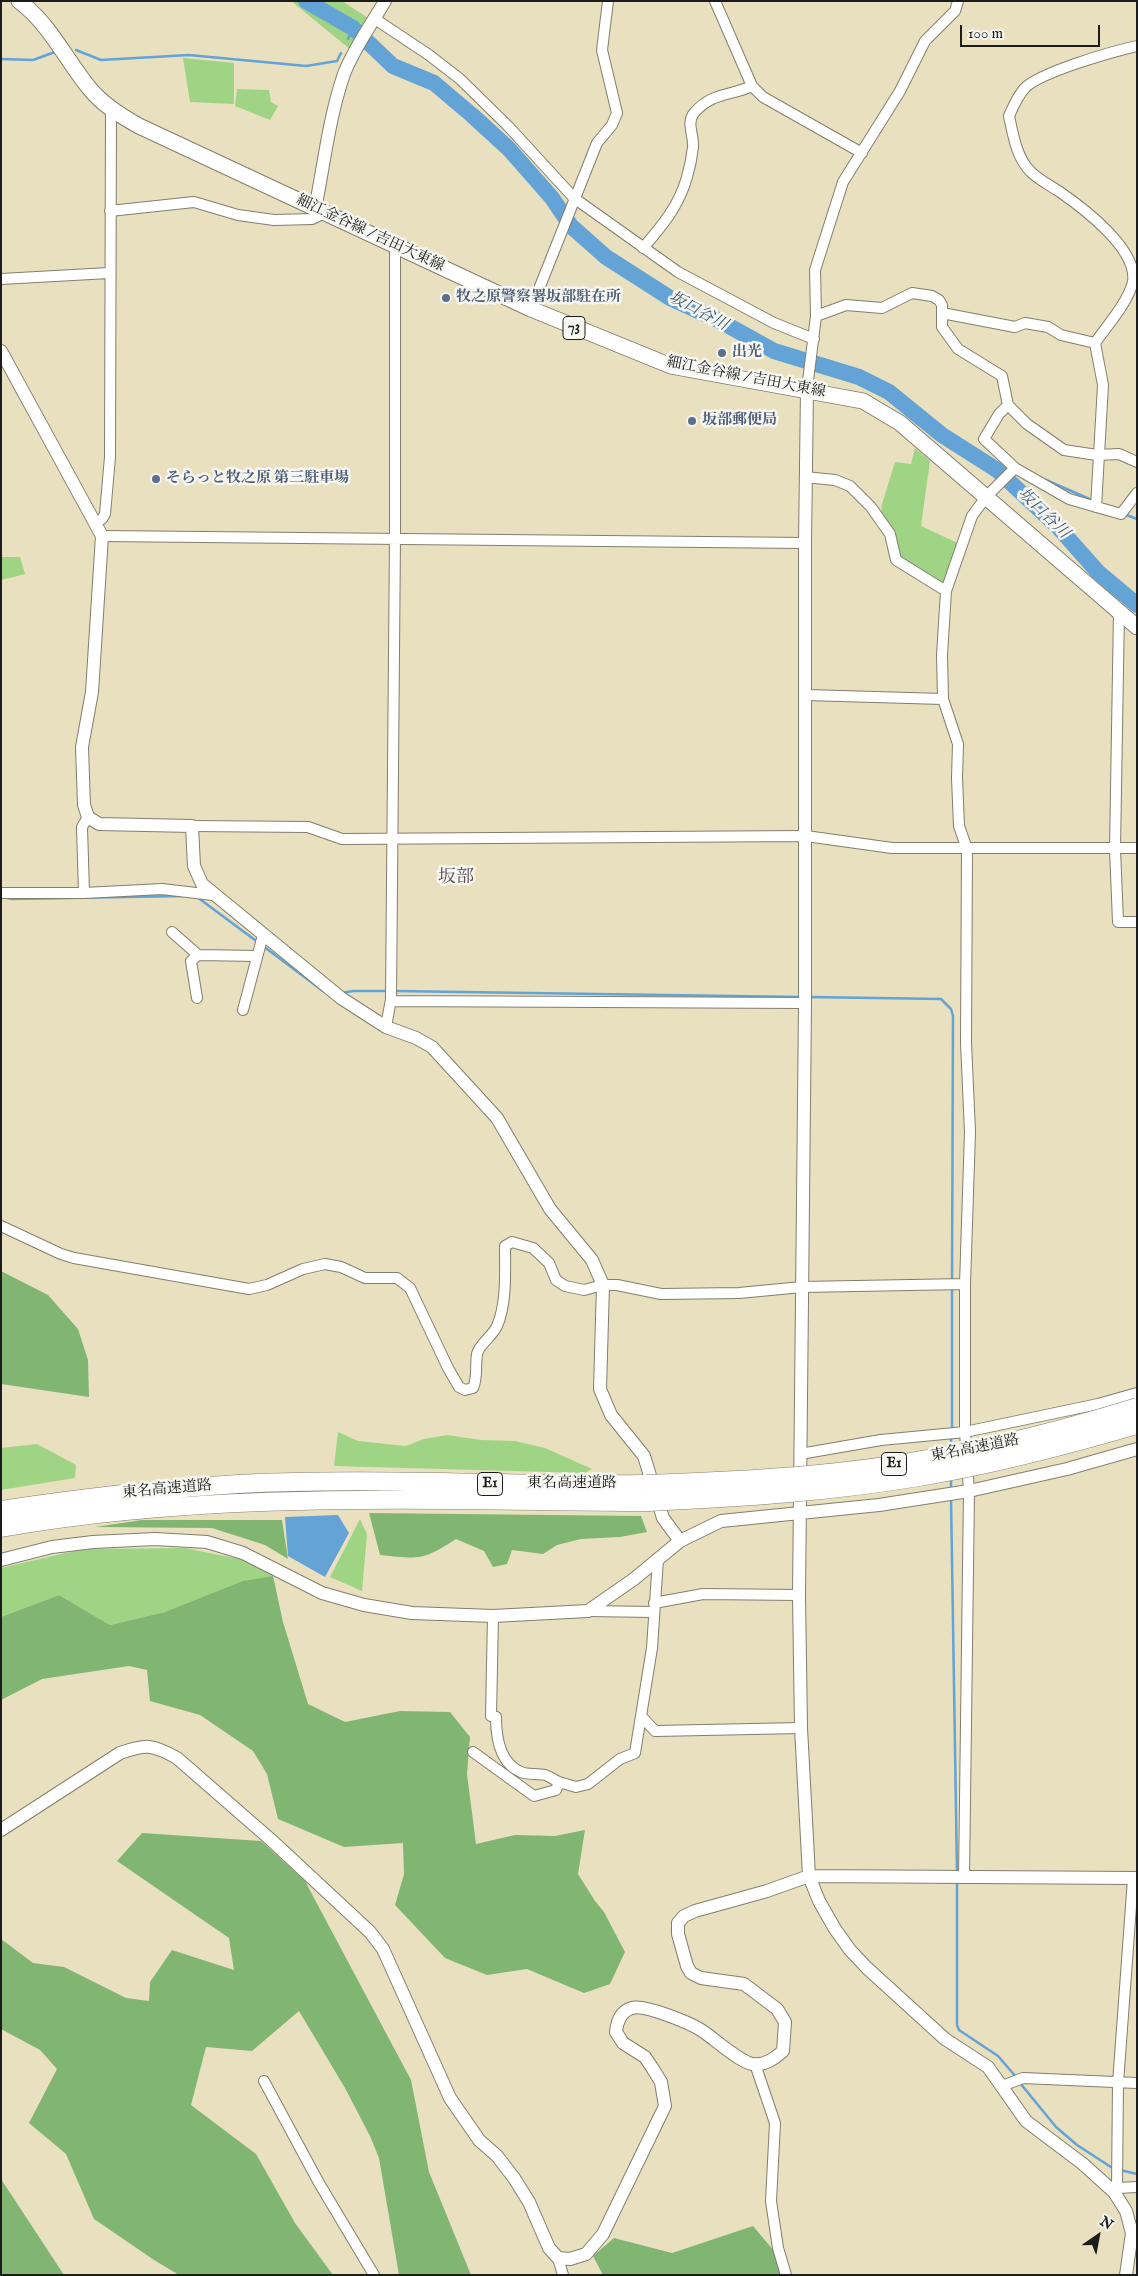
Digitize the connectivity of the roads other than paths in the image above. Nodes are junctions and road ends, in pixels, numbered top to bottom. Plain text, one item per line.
1 (385, 1) edge
2 (608, 1) edge
3 (715, 1) edge
4 (958, 1) edge
5 (27, 4) edge
6 (374, 21) junction
7 (1137, 46) edge
8 (752, 86) junction
9 (111, 110) junction
10 (862, 153) junction
11 (574, 198) junction
12 (110, 211) junction
13 (320, 211) junction
14 (395, 246) junction
15 (643, 248) junction
16 (1135, 264) edge
17 (109, 273) junction
18 (1, 279) edge
19 (530, 309) junction
20 (942, 313) junction
21 (816, 316) junction
22 (814, 339) junction
23 (1095, 342) junction
24 (1, 351) edge
25 (807, 390) junction
26 (1008, 405) junction
27 (1097, 455) junction
28 (1137, 462) edge
29 (1015, 468) junction
30 (806, 477) junction
31 (1137, 494) edge
32 (989, 495) junction
33 (1096, 503) junction
34 (95, 523) junction
35 (102, 536) junction
36 (395, 537) junction
37 (805, 543) junction
38 (946, 591) junction
39 (1119, 611) junction
40 (1137, 627) edge
41 (806, 695) junction
42 (943, 699) junction
43 (88, 817) junction
44 (192, 826) junction
45 (806, 836) junction
46 (392, 838) junction
47 (1137, 848) edge
48 (967, 849) junction
49 (1115, 849) junction
50 (1, 893) edge
51 (84, 893) junction
52 (213, 895) junction
53 (1137, 922) edge
54 (172, 932) dead end
55 (263, 936) junction
56 (258, 953) junction
57 (198, 954) junction
58 (197, 998) dead end
59 (805, 998) junction
60 (391, 1000) junction
61 (243, 1010) dead end
62 (386, 1027) junction
63 (1, 1226) edge
64 (962, 1284) junction
65 (603, 1285) junction
66 (802, 1287) junction
67 (1137, 1393) edge
68 (1137, 1407) edge
69 (1137, 1425) edge
70 (962, 1433) junction
71 (1137, 1449) edge
72 (800, 1454) junction
73 (238, 1493) junction
74 (647, 1493) junction
75 (957, 1493) junction
76 (1, 1510) edge
77 (799, 1513) junction
78 (1, 1528) edge
79 (680, 1541) junction
80 (658, 1559) junction
81 (1, 1560) edge
82 (799, 1595) junction
83 (654, 1607) junction
84 (588, 1611) junction
85 (493, 1616) junction
86 (642, 1717) junction
87 (801, 1728) junction
88 (473, 1752) dead end
89 (559, 1782) junction
90 (1, 1830) edge
91 (810, 1876) junction
92 (960, 1878) junction
93 (1135, 1878) edge
94 (755, 2064) junction
95 (264, 2081) dead end
96 (1118, 2083) junction
97 (1137, 2083) edge
98 (1005, 2084) junction
99 (1137, 2187) edge
100 (1115, 2190) junction
101 (558, 2258) junction
102 (374, 2275) edge
103 (563, 2275) edge
104 (786, 2275) edge
105 (1126, 2275) edge

1 - 6 street
2 - 11 street
3 - 8 street
4 - 10 street
5 - 9 main road, 細江金谷線 / 吉田大東線 / 73
6 - 11 street
6 - 13 street
7 - 16 street
8 - 10 street
8 - 15 street
9 - 12 street
9 - 13 main road, 細江金谷線 / 吉田大東線 / 73
10 - 21 street
11 - 15 street
11 - 19 street
12 - 13 street
12 - 17 street
13 - 14 main road, 細江金谷線 / 吉田大東線 / 73
14 - 19 main road, 細江金谷線 / 吉田大東線 / 73
14 - 36 street
15 - 22 street
16 - 23 street
17 - 18 street
17 - 34 street
19 - 25 main road, 細江金谷線 / 吉田大東線 / 73
20 - 21 street
20 - 23 street
20 - 26 street
21 - 22 street
22 - 25 street
23 - 27 street
24 - 34 street
25 - 30 street
25 - 32 main road, 細江金谷線 / 吉田大東線 / 73
26 - 27 street
26 - 29 street
27 - 28 street
27 - 33 street
29 - 32 street
29 - 33 street
30 - 37 street
30 - 38 street
31 - 33 street
32 - 38 street
32 - 39 main road, 細江金谷線 / 吉田大東線 / 73
34 - 35 street
35 - 36 street
35 - 43 street
36 - 37 street
36 - 46 street
37 - 41 street
38 - 42 street
39 - 40 main road, 細江金谷線 / 吉田大東線 / 73
39 - 49 street
41 - 42 street
41 - 45 street
42 - 48 street
43 - 44 street
43 - 51 street
44 - 46 street
44 - 52 street
45 - 46 street
45 - 48 street
45 - 59 street
46 - 60 street
47 - 49 street
48 - 49 street
48 - 64 street
49 - 53 street
50 - 51 street
51 - 52 street
52 - 55 street
54 - 57 street
55 - 56 street
55 - 62 street
56 - 57 street
56 - 61 street
57 - 58 street
59 - 60 street
59 - 66 street
60 - 62 street
62 - 65 street
63 - 65 street
64 - 66 street
64 - 70 street
65 - 66 street
65 - 79 street
66 - 72 street
67 - 70 street
68 - 74 highway, 東名高速道路 / E1, bridge
69 - 74 highway, 東名高速道路 / E1, bridge
70 - 72 street
70 - 75 street
71 - 75 street
72 - 77 street
73 - 74 highway, 東名高速道路 / E1
73 - 74 highway, 東名高速道路 / E1
73 - 76 highway, 東名高速道路 / E1
73 - 78 highway, 東名高速道路 / E1
75 - 77 street
75 - 92 street
77 - 79 street
77 - 82 street
79 - 80 street
80 - 83 street
80 - 84 street
81 - 85 street
82 - 83 street
82 - 87 street
83 - 84 street
83 - 86 street
84 - 85 street
85 - 89 street
86 - 87 street
86 - 89 street
87 - 91 street
88 - 89 street
90 - 101 street
91 - 92 street
91 - 94 street
91 - 98 street
92 - 93 street
93 - 96 street
94 - 101 street
94 - 104 street
95 - 102 street
96 - 97 street
96 - 98 street
96 - 100 street
98 - 100 street
99 - 100 street
100 - 105 street
101 - 103 street

